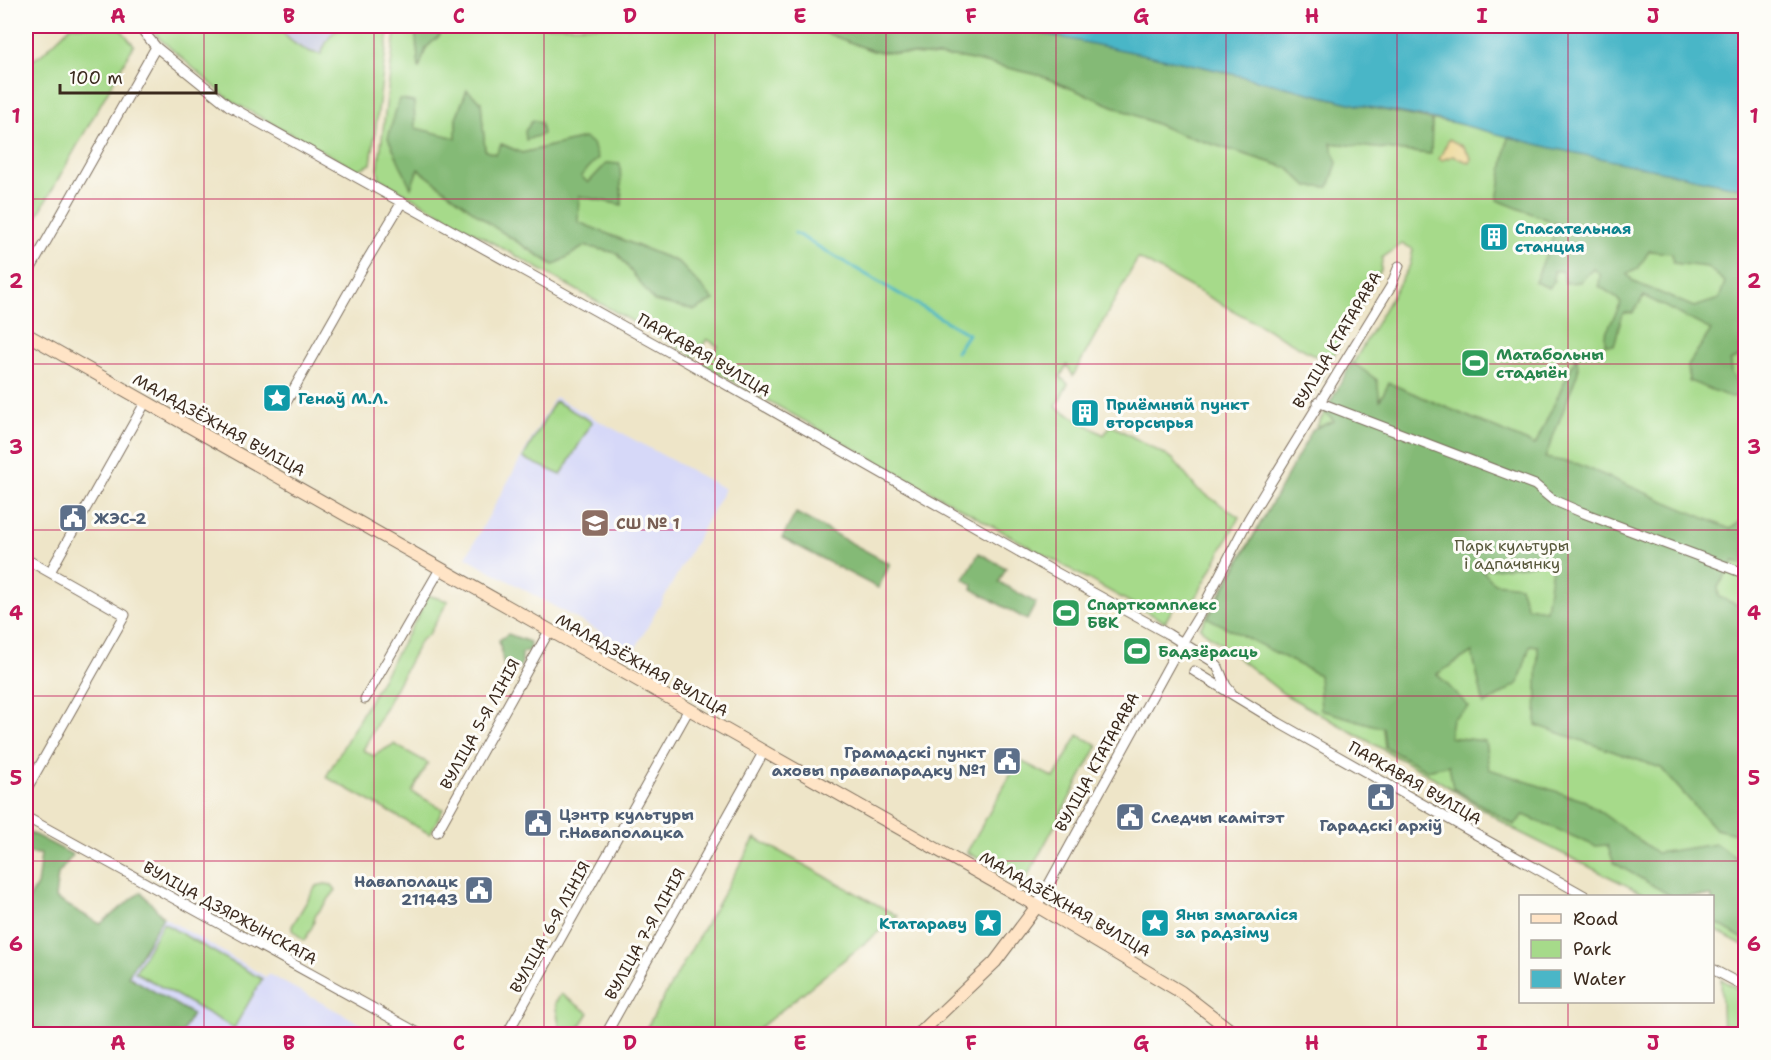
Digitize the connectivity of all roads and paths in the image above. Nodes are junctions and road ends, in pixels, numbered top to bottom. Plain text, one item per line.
1 (139, 26) edge
2 (156, 47) junction
3 (402, 202) junction
4 (1399, 266) dead end
5 (26, 277) edge
6 (26, 334) edge
7 (287, 401) dead end
8 (1318, 402) junction
9 (145, 403) junction
10 (26, 559) edge
11 (440, 569) junction
12 (50, 573) junction
13 (1746, 574) edge
14 (549, 631) junction
15 (1182, 643) junction
16 (1194, 671) dead end
17 (1231, 692) junction
18 (364, 699) dead end
19 (689, 709) junction
20 (764, 753) junction
21 (26, 790) edge
22 (26, 817) edge
23 (437, 832) dead end
24 (1581, 895) edge
25 (1037, 906) junction
26 (1714, 970) edge
27 (1746, 987) edge
28 (420, 1035) edge
29 (507, 1035) edge
30 (606, 1035) edge
31 (919, 1035) edge
32 (1235, 1035) edge

1 - 2 street, ПАРКАВАЯ ВУЛІЦА
2 - 3 street, ПАРКАВАЯ ВУЛІЦА
2 - 5 street
3 - 7 street
3 - 15 street, ПАРКАВАЯ ВУЛІЦА
4 - 8 street, ВУЛІЦА КТАТАРАВА
6 - 9 street, МАЛАДЗЁЖНАЯ ВУЛІЦА
8 - 13 street
8 - 15 street, ВУЛІЦА КТАТАРАВА
9 - 11 street, МАЛАДЗЁЖНАЯ ВУЛІЦА
9 - 12 street
10 - 12 street
11 - 14 street, МАЛАДЗЁЖНАЯ ВУЛІЦА
11 - 18 street
12 - 21 street
14 - 19 street, МАЛАДЗЁЖНАЯ ВУЛІЦА
14 - 23 street, ВУЛІЦА 5-Я ЛІНІЯ
15 - 17 street, ПАРКАВАЯ ВУЛІЦА
15 - 25 street, ВУЛІЦА КТАТАРАВА
16 - 17 street, ПАРКАВАЯ ВУЛІЦА
17 - 24 street, ПАРКАВАЯ ВУЛІЦА
19 - 20 street, МАЛАДЗЁЖНАЯ ВУЛІЦА
19 - 29 street, ВУЛІЦА 6-Я ЛІНІЯ
20 - 25 street, МАЛАДЗЁЖНАЯ ВУЛІЦА
20 - 30 street, ВУЛІЦА 7-Я ЛІНІЯ
22 - 28 street, ВУЛІЦА ДЗЯРЖЫНСКАГА
25 - 31 street, ВУЛІЦА КТАТАРАВА
25 - 32 street, МАЛАДЗЁЖНАЯ ВУЛІЦА
26 - 27 street

